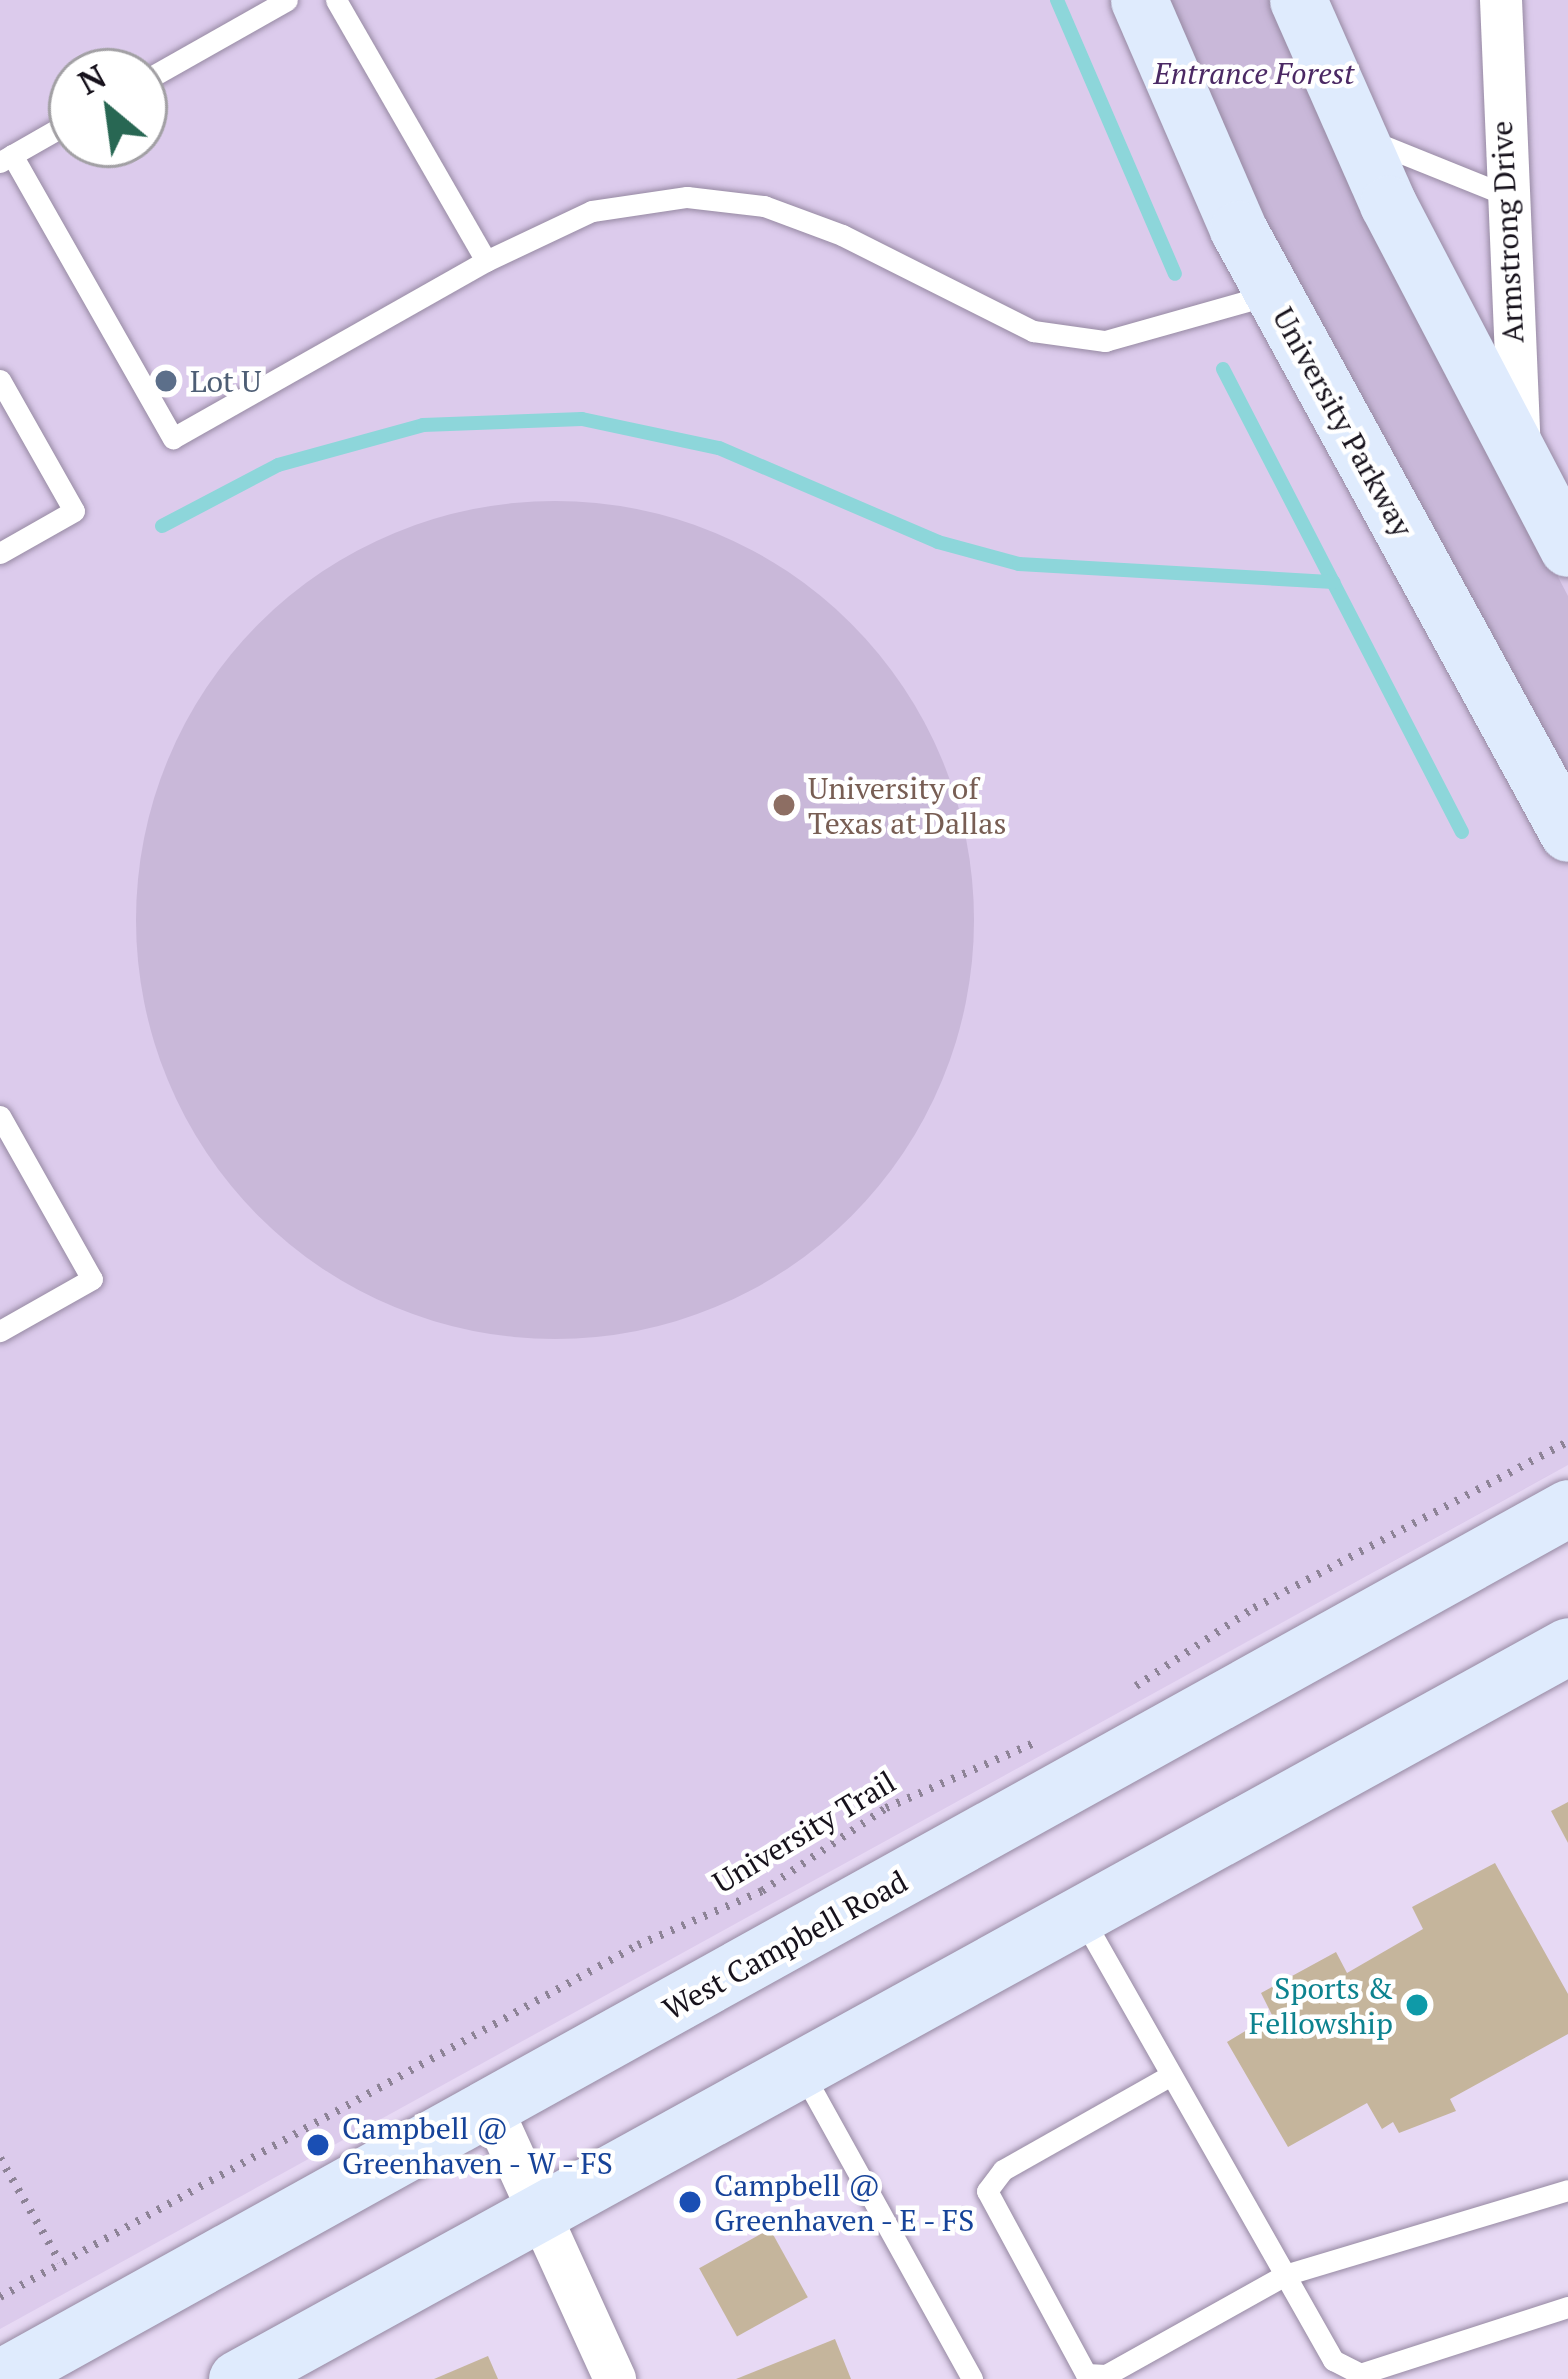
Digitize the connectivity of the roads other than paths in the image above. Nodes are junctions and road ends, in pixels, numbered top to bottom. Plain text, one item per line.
1 (287, 0) edge
2 (336, 0) edge
3 (1139, 0) edge
4 (1298, 0) edge
5 (1501, 0) edge
6 (168, 67) edge
7 (48, 135) edge
8 (1357, 135) junction
9 (6, 159) edge
10 (1502, 194) junction
11 (486, 261) junction
12 (1273, 294) junction
13 (0, 380) edge
14 (1522, 464) junction
15 (1568, 548) edge
16 (0, 553) edge
17 (1568, 833) edge
18 (0, 1116) edge
19 (0, 1331) edge
20 (1568, 1508) edge
21 (1568, 1646) edge
22 (1080, 1913) junction
23 (801, 2068) junction
24 (1171, 2075) junction
25 (492, 2109) junction
26 (1568, 2190) edge
27 (542, 2211) junction
28 (1285, 2275) junction
29 (1568, 2307) edge
30 (261, 2373) edge
31 (0, 2378) edge
32 (616, 2379) edge
33 (972, 2379) edge

1 - 6 lane
2 - 11 lane
3 - 12 main road, University Parkway
4 - 8 main road
5 - 10 street, Armstrong Drive
7 - 9 lane
8 - 10 lane
8 - 14 main road
9 - 11 lane
10 - 14 street, Armstrong Drive
11 - 12 lane
12 - 17 main road, University Parkway
13 - 16 lane
14 - 15 main road
18 - 19 lane
20 - 25 main road, West Campbell Road
21 - 22 main road
22 - 23 main road
22 - 24 lane
23 - 27 main road
23 - 33 lane
24 - 28 lane
24 - 28 lane
25 - 27 street
25 - 31 main road, West Campbell Road
26 - 28 lane
27 - 30 main road
27 - 32 street
28 - 29 lane

